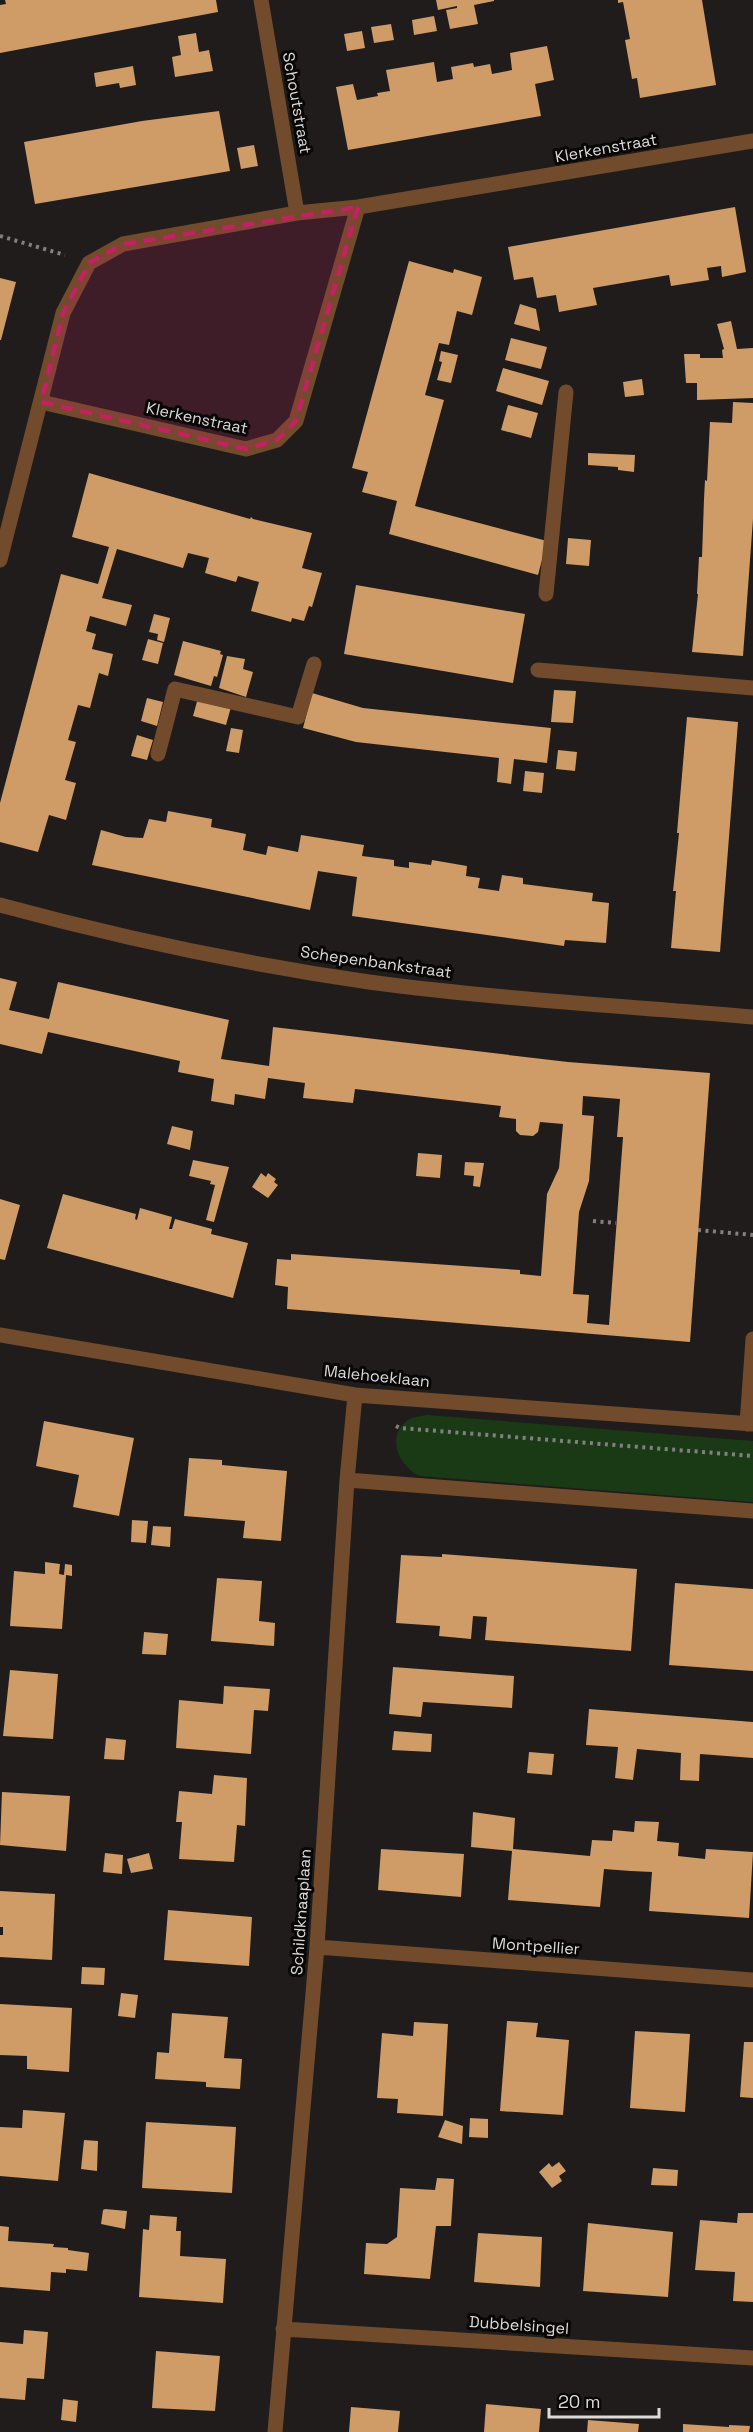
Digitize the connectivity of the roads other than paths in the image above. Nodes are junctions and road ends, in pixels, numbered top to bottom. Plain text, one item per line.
1 (261, 0) edge
2 (753, 141) edge
3 (358, 207) junction
4 (297, 213) junction
5 (567, 392) dead end
6 (40, 402) junction
7 (0, 560) edge
8 (546, 594) dead end
9 (314, 664) dead end
10 (538, 670) dead end
11 (753, 688) edge
12 (158, 754) dead end
13 (0, 905) edge
14 (753, 1017) edge
15 (0, 1335) edge
16 (753, 1339) edge
17 (355, 1395) junction
18 (750, 1424) edge
19 (347, 1480) junction
20 (753, 1511) edge
21 (317, 1947) junction
22 (753, 1980) edge
23 (283, 2329) junction
24 (753, 2358) edge
25 (274, 2432) edge

1 - 4 street, Schoutstraat
2 - 3 street, Klerkenstraat
3 - 4 street, Klerkenstraat
3 - 6 street, Klerkenstraat
4 - 6 street, Klerkenstraat
5 - 8 street
6 - 7 street
9 - 12 street
10 - 11 street
13 - 14 street, Schepenbankstraat
15 - 17 street, Malehoeklaan
16 - 18 street
17 - 18 street, Malehoeklaan
17 - 19 street, Schildknaaplaan
19 - 20 street
19 - 21 street, Schildknaaplaan
21 - 22 street, Montpellier
21 - 23 street, Schildknaaplaan
23 - 24 street, Dubbelsingel
23 - 25 street, Schildknaaplaan

